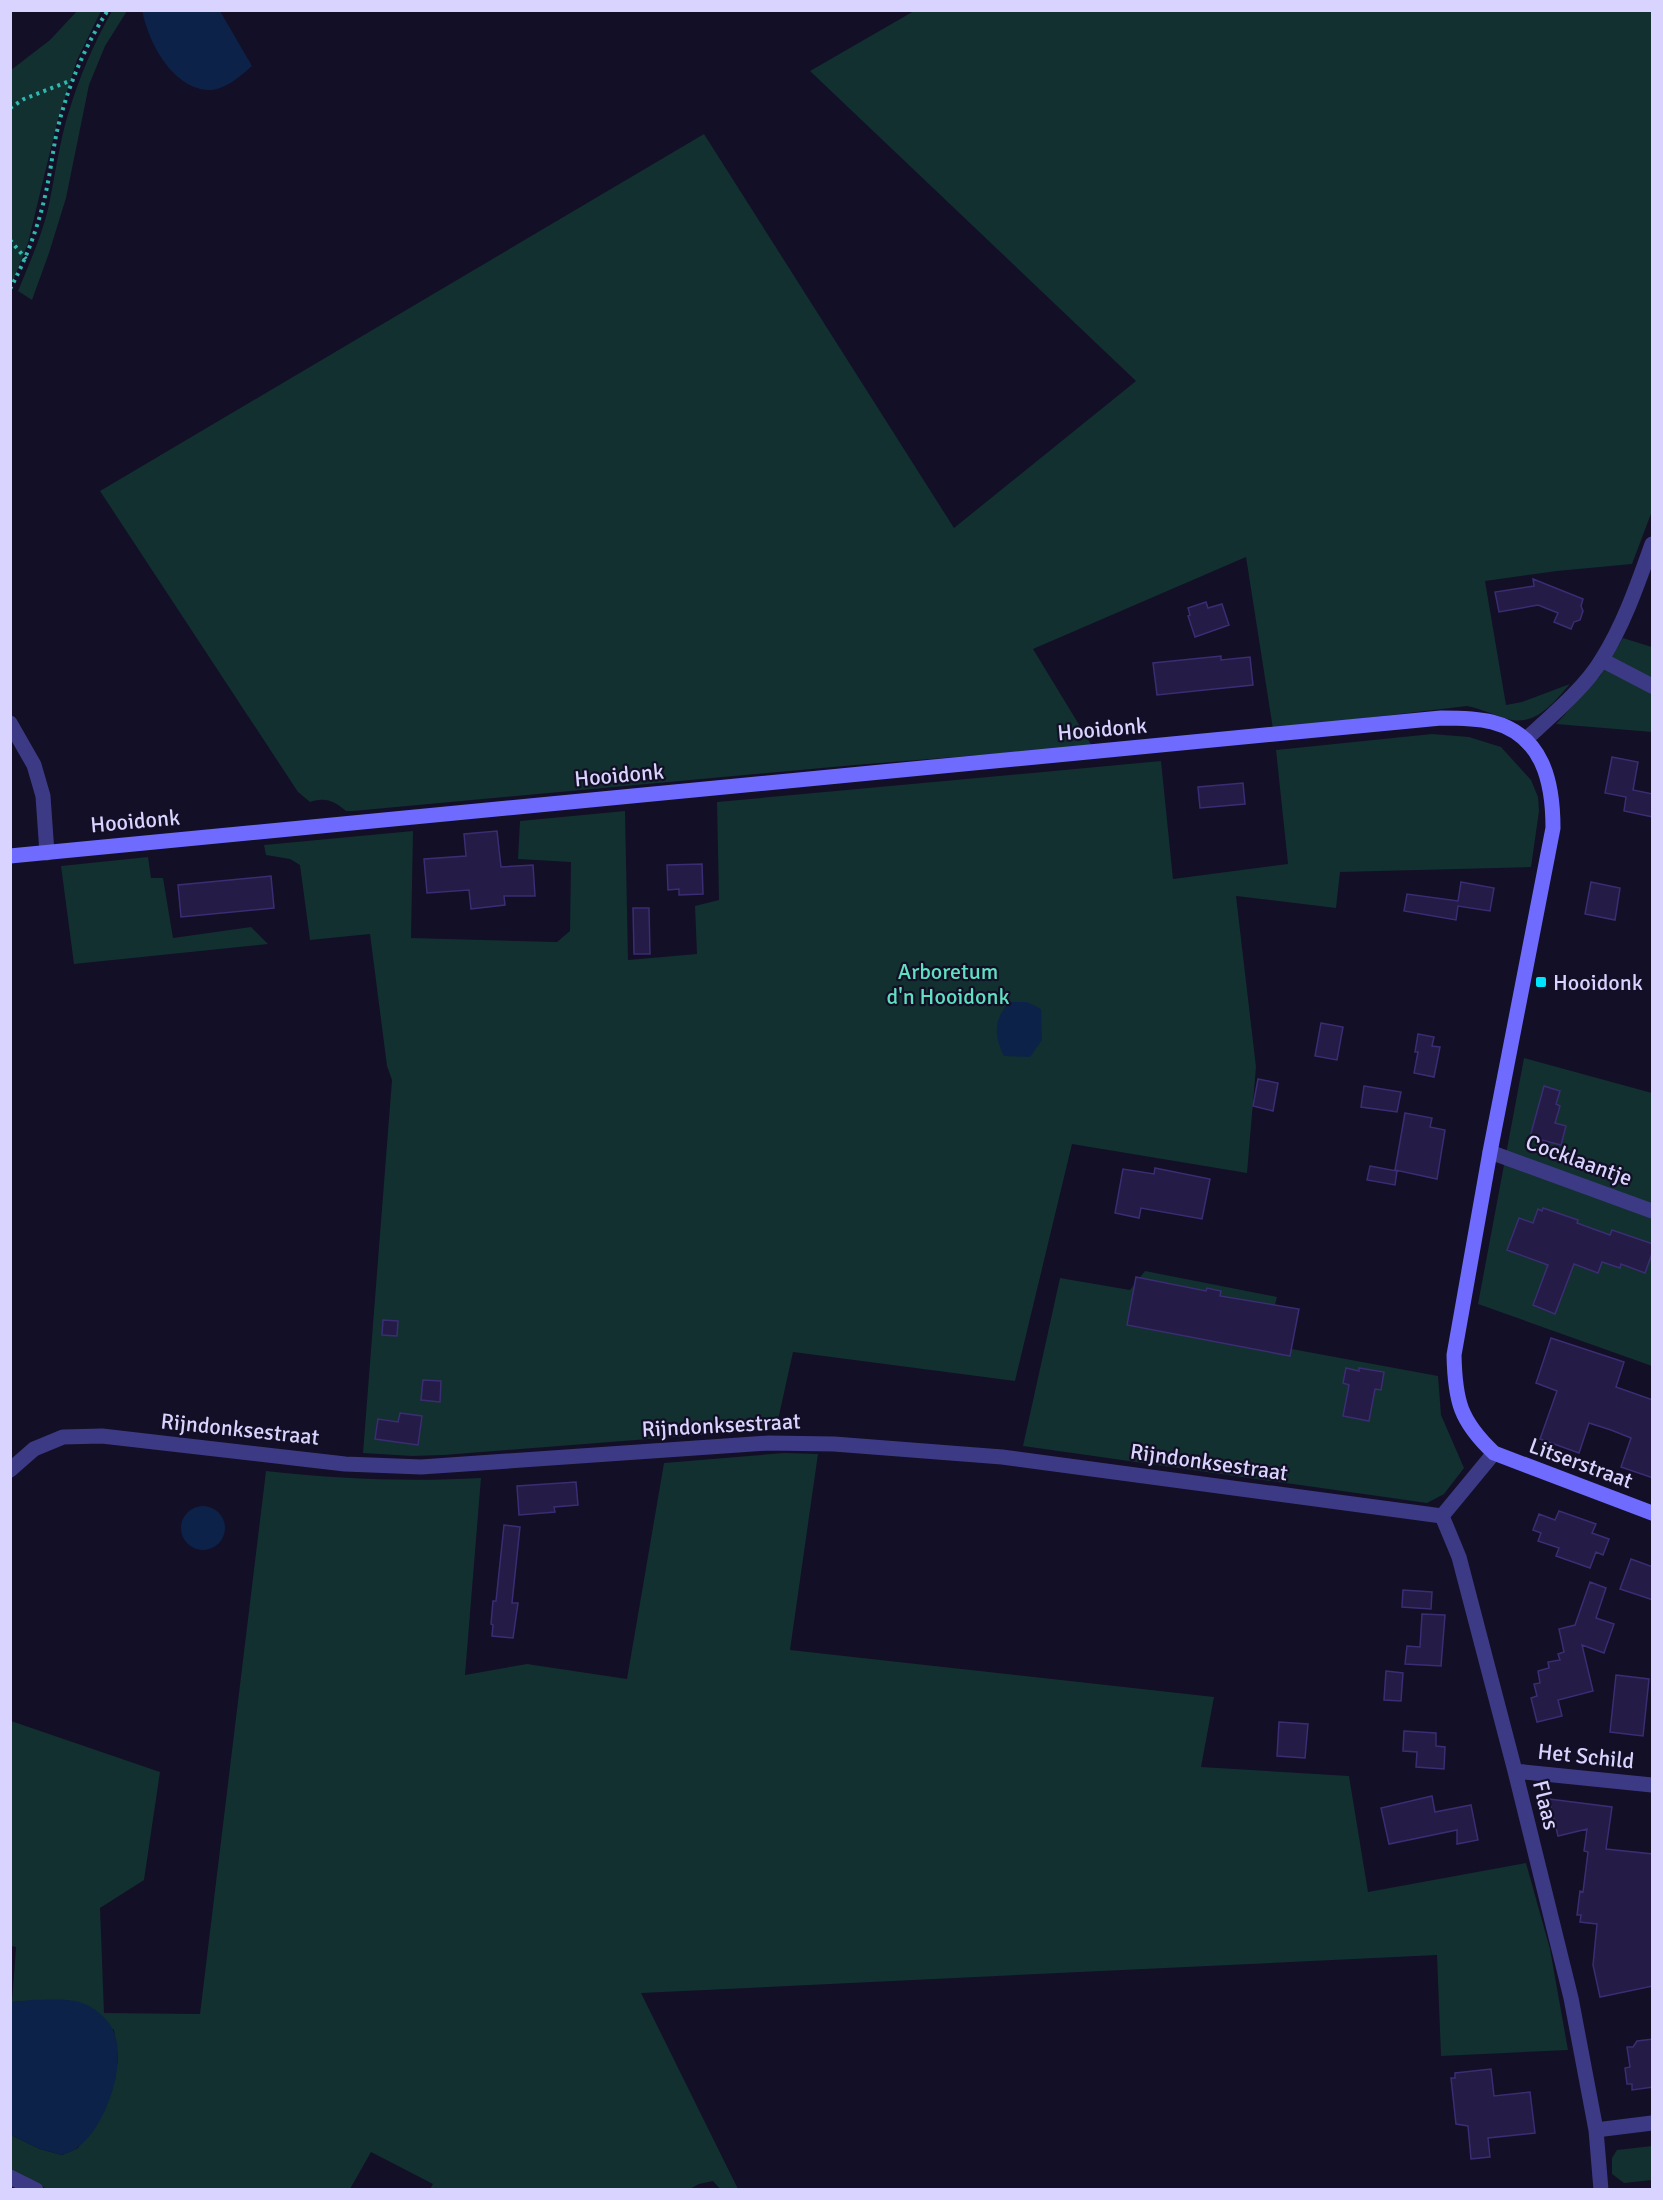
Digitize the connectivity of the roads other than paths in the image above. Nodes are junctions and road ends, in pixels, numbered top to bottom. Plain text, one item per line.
1 (1653, 544) edge
2 (1602, 660) junction
3 (1653, 686) edge
4 (10, 723) edge
5 (1525, 740) junction
6 (46, 853) junction
7 (10, 856) edge
8 (1490, 1152) junction
9 (1653, 1211) edge
10 (1494, 1453) junction
11 (10, 1470) edge
12 (1653, 1513) edge
13 (1442, 1516) junction
14 (1515, 1771) junction
15 (1653, 1785) edge
16 (1653, 2123) edge
17 (1596, 2130) junction
18 (10, 2177) edge
19 (36, 2190) edge
20 (1601, 2190) edge

1 - 2 street
2 - 3 street
2 - 5 street
4 - 6 street
5 - 6 street, Hooidonk
5 - 8 street, Hooidonk
6 - 7 street, Hooidonk
8 - 9 street, Cocklaantje
8 - 10 street, Hooidonk
10 - 12 street, Litserstraat
10 - 13 street
11 - 13 street, Rijndonksestraat
13 - 14 street, Flaas
14 - 15 street, Het Schild
14 - 17 street, Flaas
16 - 17 street
17 - 20 street, Flaas
18 - 19 street

